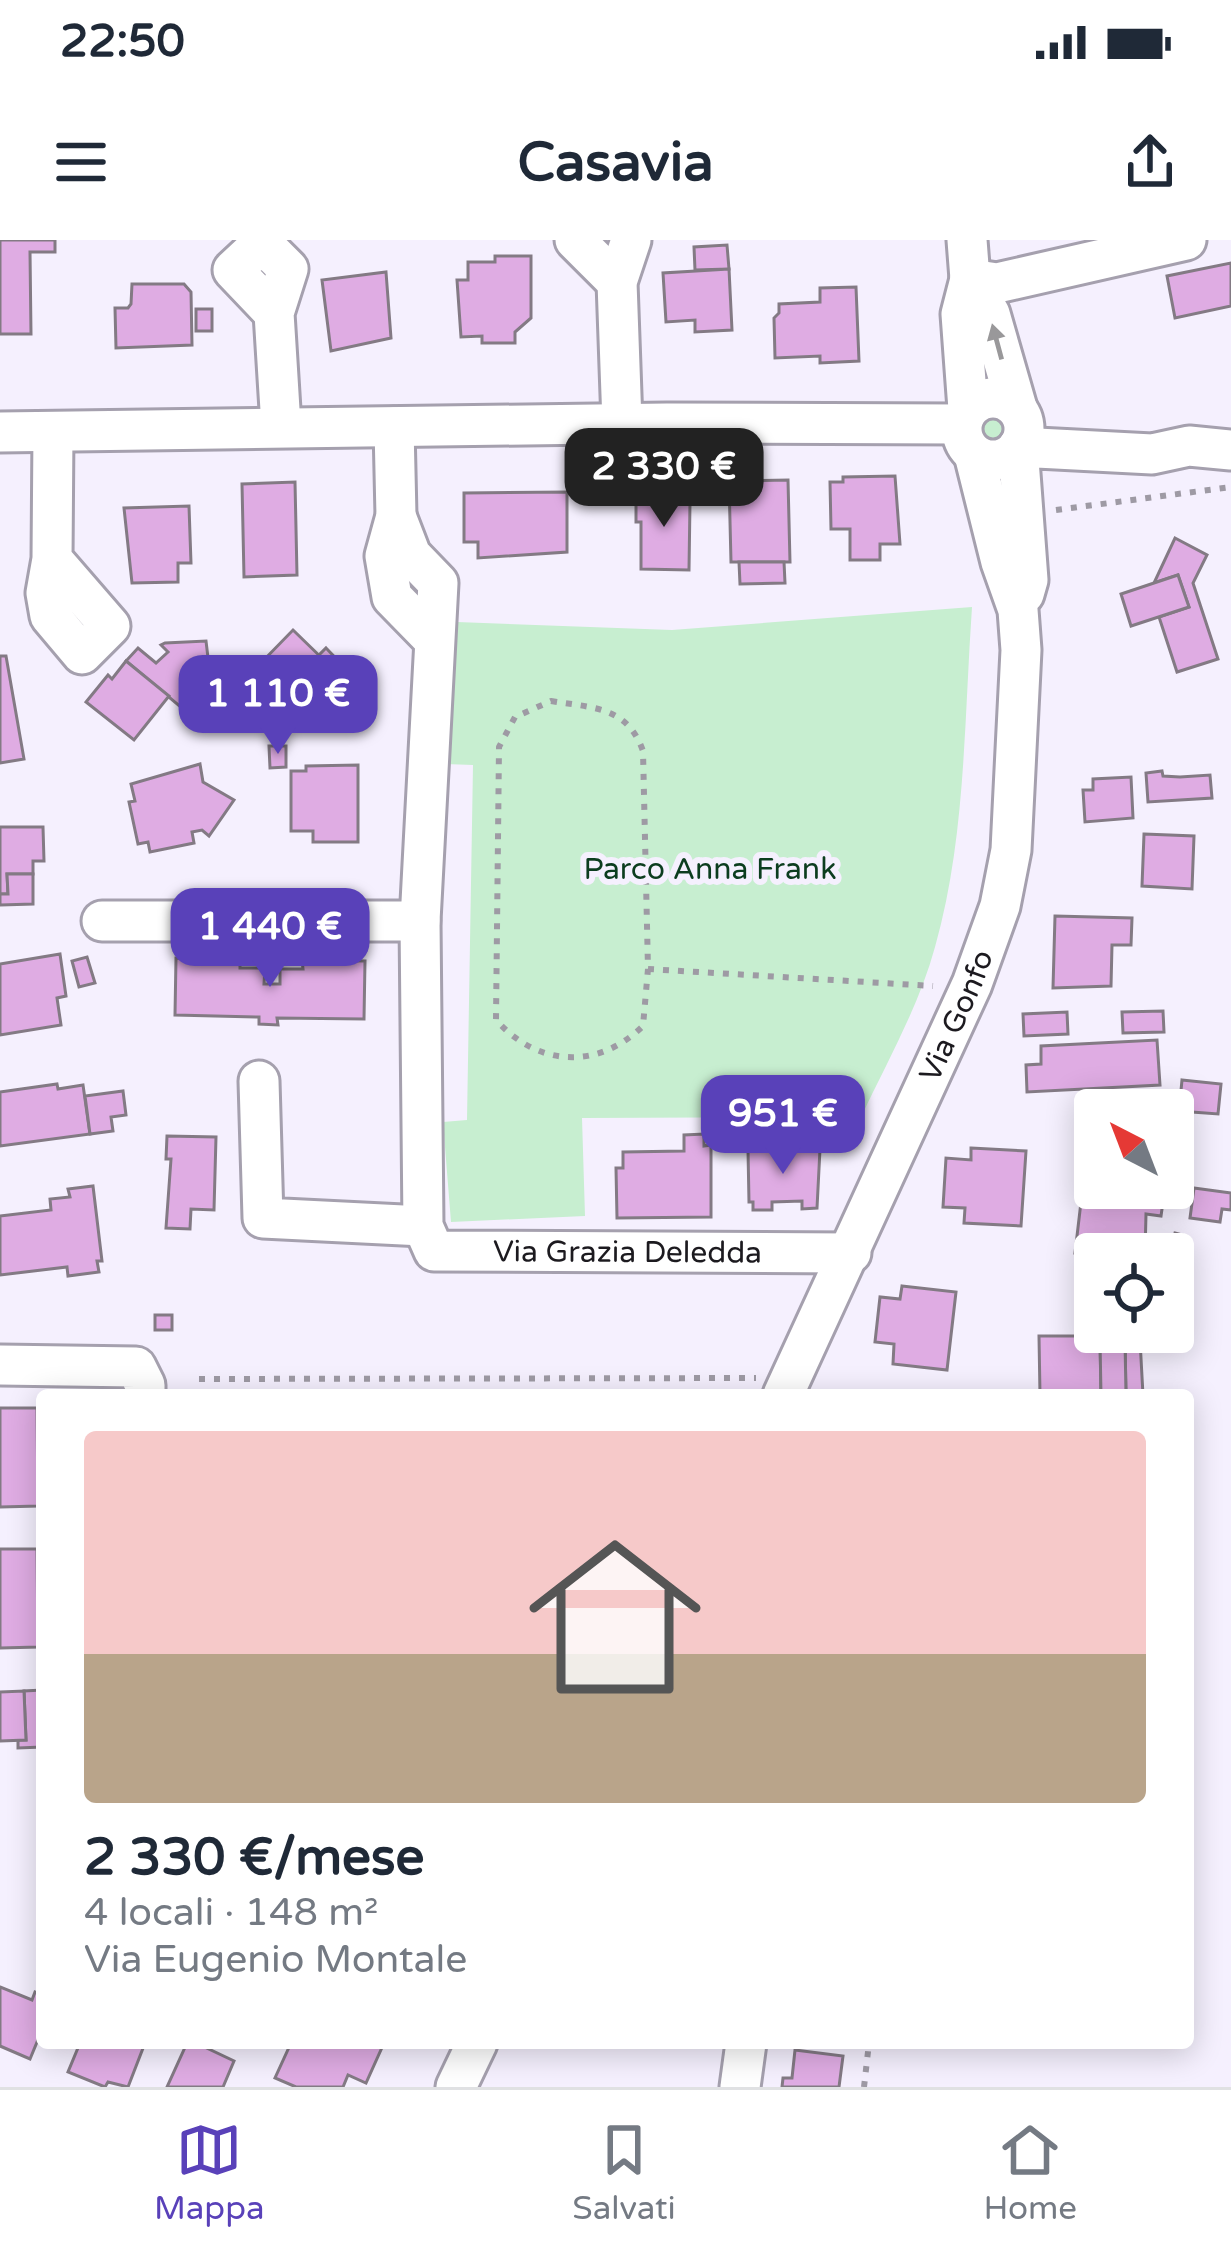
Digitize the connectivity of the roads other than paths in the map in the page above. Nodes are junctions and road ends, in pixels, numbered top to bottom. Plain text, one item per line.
1 (575, 240) edge
2 (631, 240) edge
3 (967, 240) edge
4 (1186, 240) edge
5 (970, 280) junction
6 (617, 282) junction
7 (274, 313) dead end
8 (622, 423) junction
9 (1019, 425) junction
10 (280, 426) junction
11 (394, 427) junction
12 (968, 429) junction
13 (0, 432) edge
14 (52, 432) junction
15 (1231, 449) edge
16 (52, 559) dead end
17 (1018, 610) junction
18 (102, 921) dead end
19 (420, 921) junction
20 (259, 1081) dead end
21 (423, 1226) junction
22 (850, 1253) junction
23 (0, 1365) edge
24 (145, 1389) edge
25 (786, 1389) edge
26 (474, 2049) edge
27 (745, 2049) edge
28 (456, 2087) edge
29 (740, 2087) edge

1 - 6 street
2 - 6 street
3 - 5 street, Via Gonfo
4 - 5 street
9 -> 5 street, Via Gonfo
5 - 12 street, Via Gonfo
6 - 8 street
7 - 10 street
8 - 11 street
8 - 12 street
9 - 12 street
9 - 12 street
9 - 15 street
9 - 17 street, Via Gonfo
10 - 11 street
10 - 14 street
11 - 19 street
12 - 17 street, Via Gonfo
13 - 14 street
14 - 16 street
17 - 22 street, Via Gonfo
18 - 19 street
19 - 21 street
20 - 21 street, Via Grazia Deledda
21 - 22 street, Via Grazia Deledda
22 - 25 street, Via Gonfo
23 - 24 street
26 - 28 street
27 - 29 street

